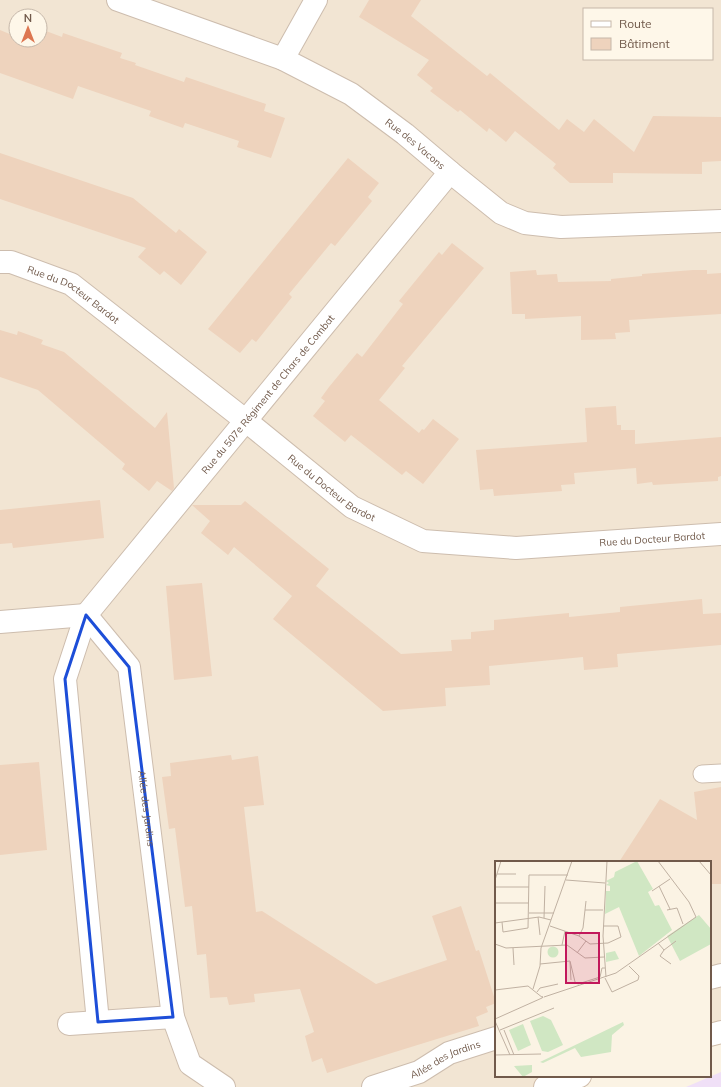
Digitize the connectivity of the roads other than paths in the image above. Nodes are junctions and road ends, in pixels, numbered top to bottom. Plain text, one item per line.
1 (118, 0) edge
2 (316, 0) edge
3 (283, 59) junction
4 (450, 172) junction
5 (721, 221) edge
6 (0, 262) edge
7 (245, 420) junction
8 (721, 534) edge
9 (86, 615) junction
10 (0, 622) edge
11 (721, 772) edge
12 (702, 774) dead end
13 (721, 975) edge
14 (711, 978) edge
15 (173, 1016) junction
16 (98, 1022) junction
17 (69, 1024) dead end
18 (721, 1032) edge
19 (711, 1035) edge
20 (495, 1038) edge
21 (577, 1077) edge
22 (224, 1087) edge
23 (373, 1087) edge
24 (545, 1087) edge

1 - 3 street, Rue des Vacons
2 - 3 street
3 - 4 street, Rue des Vacons
4 - 5 street, Rue des Vacons
4 - 7 street, Rue du 507e Régiment de Chars de Combat
6 - 7 street, Rue du Docteur Bardot
7 - 8 street, Rue du Docteur Bardot
7 - 9 street, Rue du 507e Régiment de Chars de Combat
9 - 10 street
9 - 15 street, Allée des Jardins
9 - 16 street
11 - 12 lane
13 - 14 street
15 - 16 street
15 - 22 street, Allée des Jardins
16 - 17 street
18 - 19 street
20 - 23 street, Allée des Jardins
21 - 24 street

